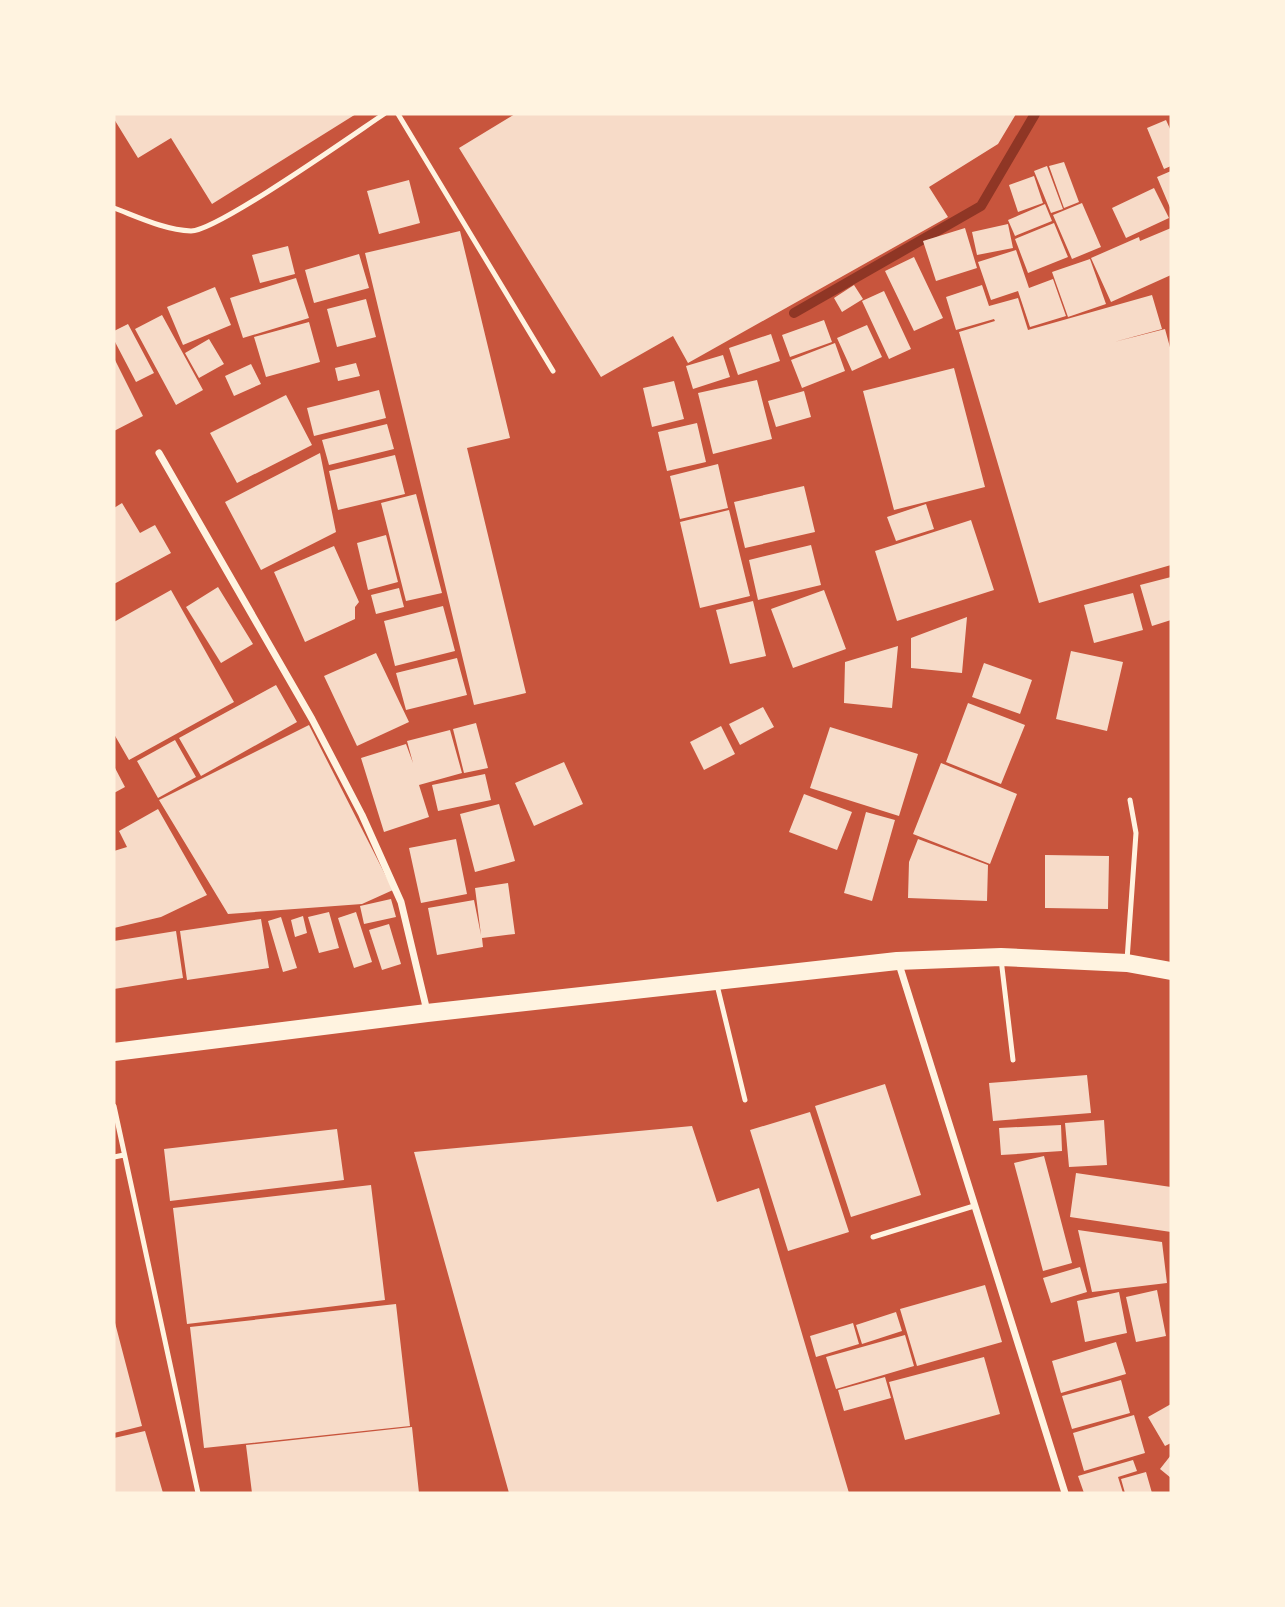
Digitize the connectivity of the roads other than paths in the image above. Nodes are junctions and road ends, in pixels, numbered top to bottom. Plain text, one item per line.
1 (384, 114) edge
2 (398, 114) edge
3 (114, 208) edge
4 (553, 371) dead end
5 (159, 453) dead end
6 (1130, 800) dead end
7 (1001, 957) junction
8 (897, 961) junction
9 (1127, 963) junction
10 (1171, 971) edge
11 (716, 982) junction
12 (427, 1013) junction
13 (114, 1052) edge
14 (1013, 1060) dead end
15 (745, 1100) dead end
16 (114, 1106) edge
17 (124, 1155) junction
18 (114, 1157) edge
19 (974, 1206) junction
20 (873, 1237) dead end
21 (198, 1493) edge
22 (1065, 1493) edge

1 - 3 lane
2 - 4 lane
5 - 12 street
6 - 9 lane
7 - 8 main road
7 - 9 main road
7 - 14 lane
8 - 11 main road
8 - 19 street
9 - 10 main road
11 - 12 main road
11 - 15 lane
12 - 13 main road
16 - 17 lane
17 - 18 lane
17 - 21 lane
19 - 20 lane
19 - 22 street

